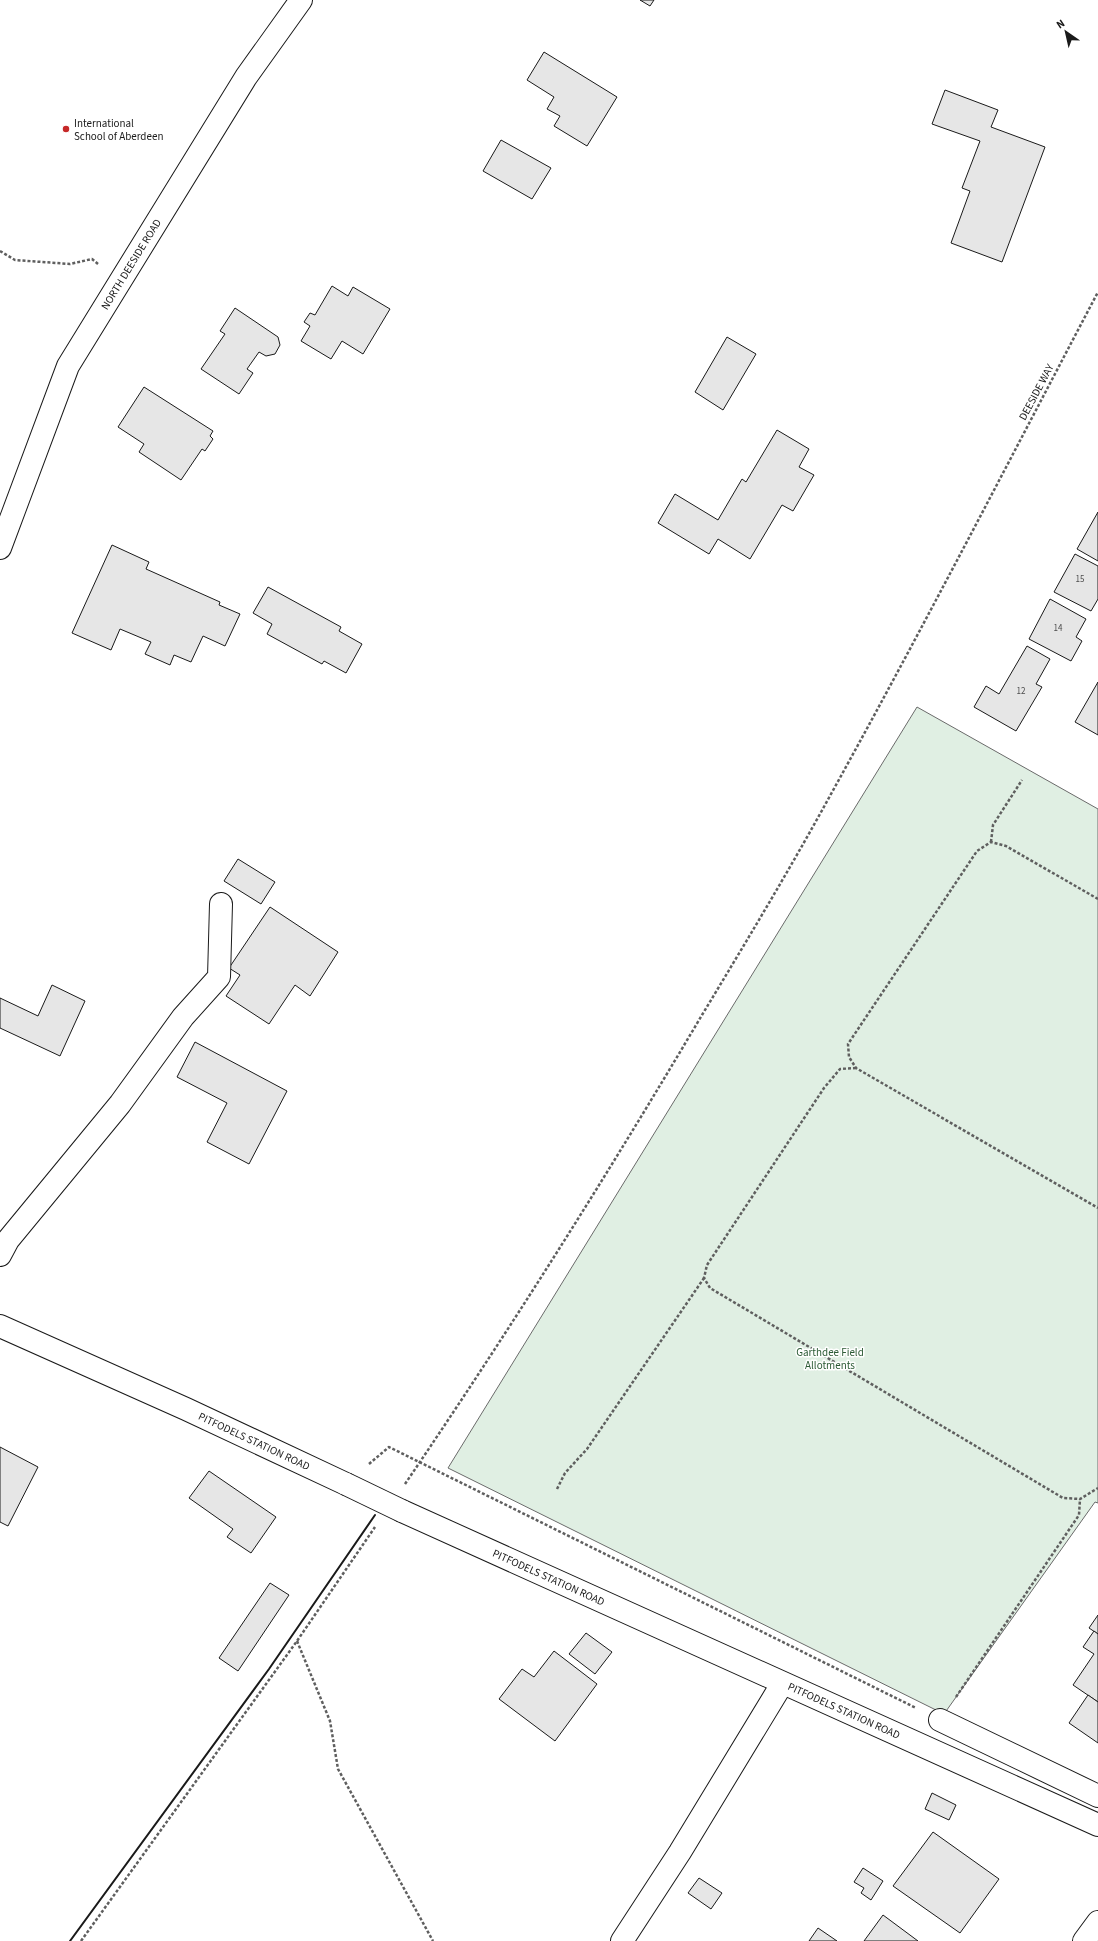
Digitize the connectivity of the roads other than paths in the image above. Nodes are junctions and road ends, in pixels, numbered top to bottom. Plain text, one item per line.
1 (301, 0) edge
2 (0, 548) edge
3 (221, 904) dead end
4 (0, 1255) edge
5 (0, 1326) edge
6 (782, 1684) junction
7 (940, 1720) road end
8 (1098, 1796) edge
9 (1098, 1825) edge
10 (1098, 1922) edge
11 (622, 1941) edge
12 (1084, 1941) edge

1 - 2 street, NORTH DEESIDE ROAD
3 - 4 street
5 - 6 street, PITFODELS STATION ROAD, bridge
6 - 9 street, PITFODELS STATION ROAD
6 - 11 street
7 - 8 street
10 - 12 street

